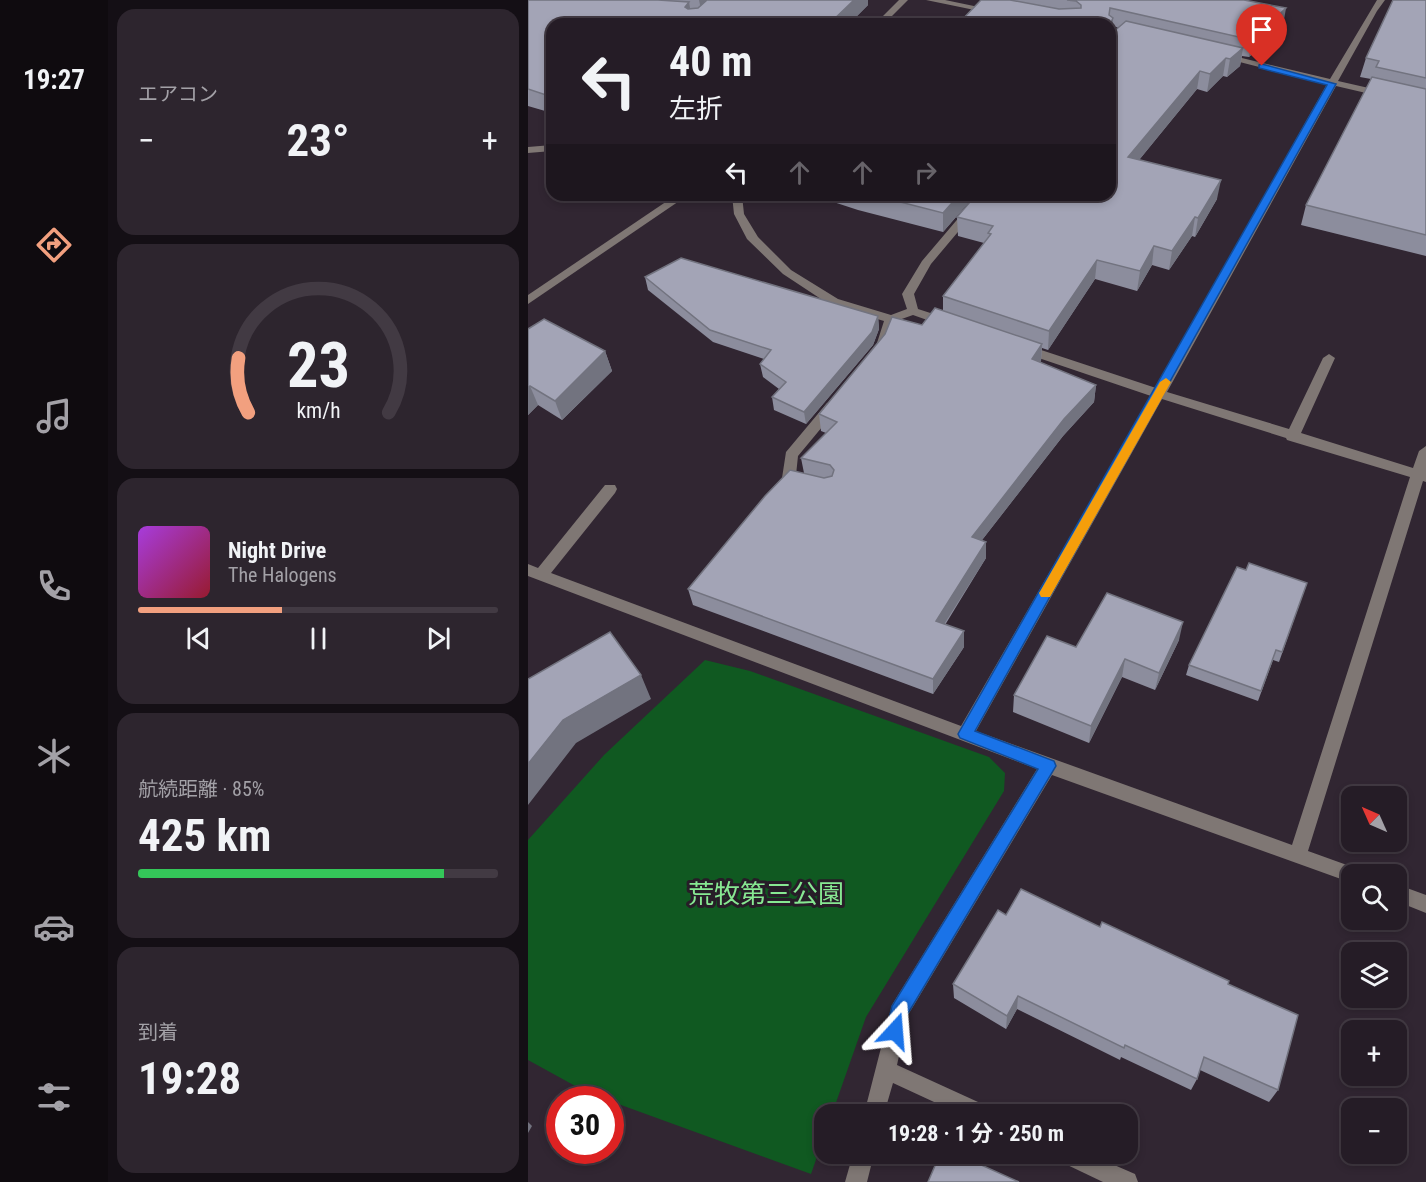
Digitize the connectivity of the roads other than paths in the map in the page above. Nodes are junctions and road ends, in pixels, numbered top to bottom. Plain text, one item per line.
1 (904, 0) edge
2 (930, 0) edge
3 (1381, 0) edge
4 (1008, 13) edge
5 (885, 18) edge
6 (1216, 55) edge
7 (1332, 84) junction
8 (1426, 104) edge
9 (546, 143) edge
10 (541, 148) junction
11 (546, 148) edge
12 (528, 150) edge
13 (674, 201) edge
14 (738, 201) edge
15 (979, 201) edge
16 (528, 300) edge
17 (913, 311) junction
18 (891, 319) junction
19 (958, 326) edge
20 (1014, 345) edge
21 (874, 356) edge
22 (1329, 358) dead end
23 (1159, 394) junction
24 (837, 400) edge
25 (1292, 437) junction
26 (1426, 451) edge
27 (1422, 476) edge
28 (817, 486) edge
29 (610, 489) dead end
30 (535, 572) edge
31 (966, 734) junction
32 (1048, 766) junction
33 (1298, 855) junction
34 (1341, 871) edge
35 (1407, 896) edge
36 (1426, 904) edge
37 (886, 1070) junction
38 (877, 1104) edge
39 (960, 1104) edge
40 (861, 1164) edge
41 (1088, 1164) edge
42 (856, 1182) edge
43 (1127, 1182) edge

1 - 5 street
2 - 4 street
3 - 7 street
6 - 7 street
7 - 8 street
7 - 23 street
9 - 10 street
10 - 11 street
10 - 12 street
13 - 16 street
14 - 18 street
15 - 17 street
17 - 18 street
17 - 19 street
18 - 21 street
20 - 23 street
22 - 25 street
23 - 25 street
23 - 31 street
24 - 28 street
25 - 27 street
26 - 27 street
27 - 33 street
29 - 30 street
30 - 31 street
31 - 32 street
32 - 33 street
32 - 37 street
33 - 34 street
35 - 36 street
37 - 38 street
37 - 39 street
40 - 42 street
41 - 43 street

